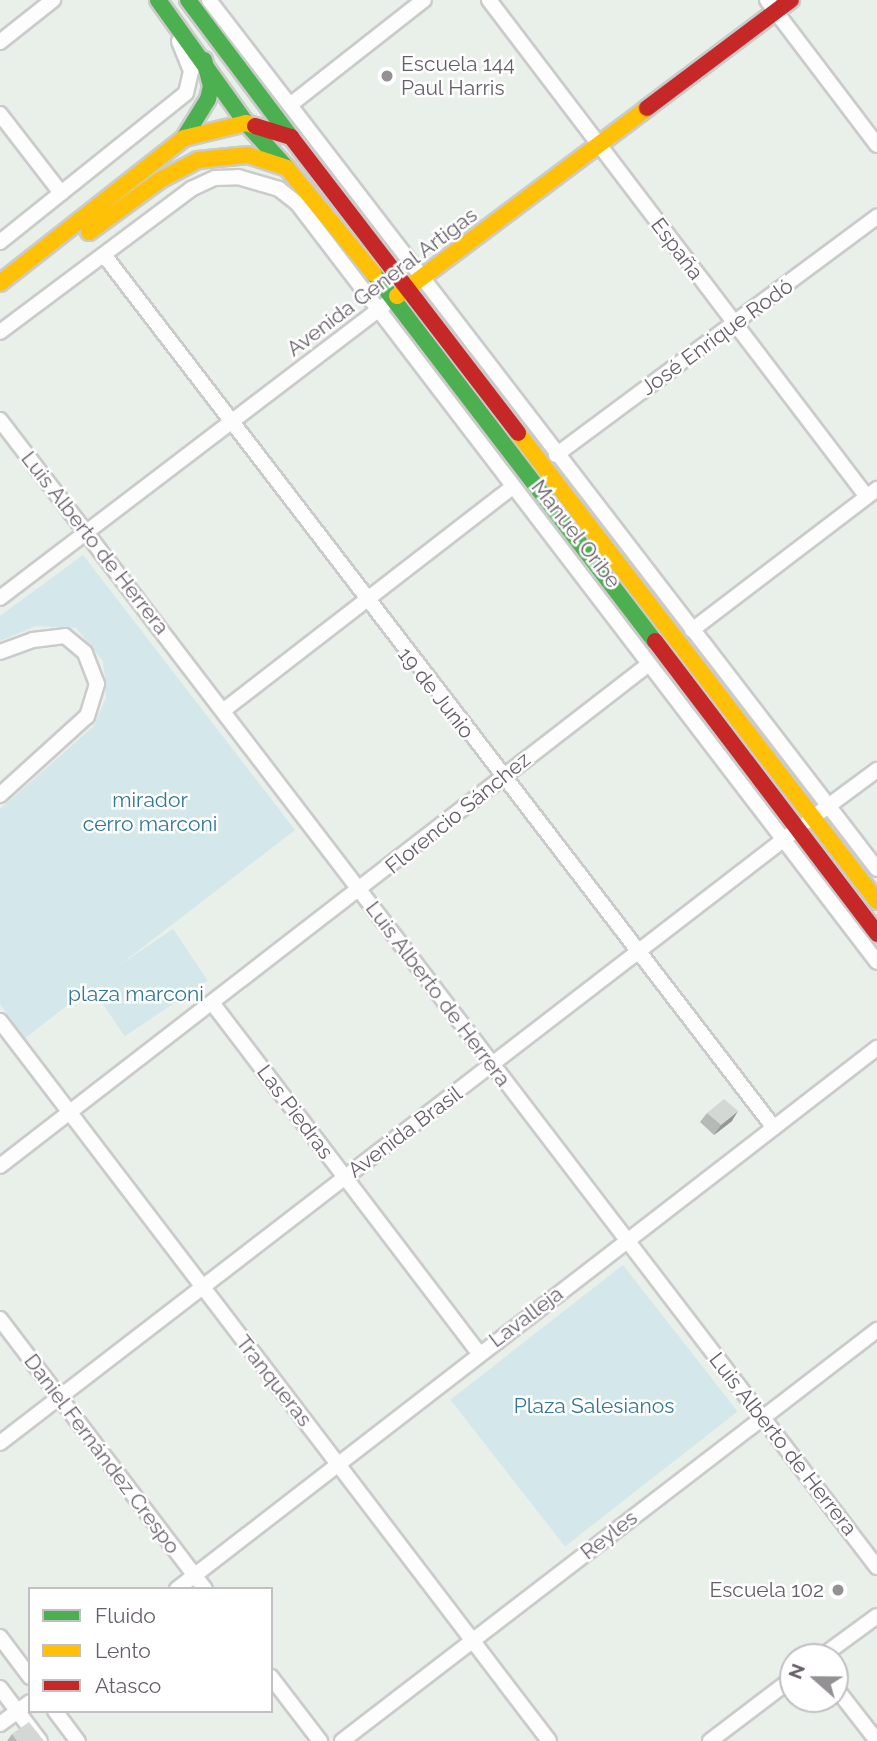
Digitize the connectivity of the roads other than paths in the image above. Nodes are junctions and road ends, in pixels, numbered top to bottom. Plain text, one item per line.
1 (54, 0) edge
2 (188, 0) edge
3 (209, 0) edge
4 (424, 0) edge
5 (489, 0) edge
6 (791, 0) edge
7 (161, 4) edge
8 (771, 6) edge
9 (0, 42) edge
10 (204, 60) junction
11 (290, 105) junction
12 (0, 114) edge
13 (246, 123) junction
14 (291, 137) junction
15 (184, 138) junction
16 (877, 145) edge
17 (599, 146) junction
18 (287, 168) junction
19 (61, 193) junction
20 (877, 217) edge
21 (0, 242) edge
22 (104, 255) junction
23 (0, 283) edge
24 (407, 288) junction
25 (0, 301) edge
26 (379, 309) junction
27 (735, 326) junction
28 (0, 332) edge
29 (0, 420) edge
30 (232, 424) junction
31 (556, 455) junction
32 (513, 487) junction
33 (872, 493) edge
34 (86, 531) junction
35 (0, 598) edge
36 (366, 601) junction
37 (692, 630) junction
38 (0, 652) edge
39 (649, 664) junction
40 (224, 710) junction
41 (877, 770) edge
42 (501, 777) junction
43 (0, 794) edge
44 (831, 805) junction
45 (816, 816) junction
46 (798, 829) junction
47 (784, 838) junction
48 (877, 869) edge
49 (361, 890) junction
50 (877, 901) edge
51 (877, 934) edge
52 (636, 953) junction
53 (877, 962) edge
54 (213, 1004) junction
55 (0, 1021) edge
56 (877, 1048) edge
57 (492, 1066) junction
58 (70, 1113) junction
59 (774, 1128) junction
60 (0, 1166) edge
61 (345, 1178) junction
62 (627, 1241) junction
63 (200, 1286) junction
64 (0, 1320) edge
65 (877, 1330) edge
66 (480, 1353) junction
67 (60, 1397) junction
68 (762, 1418) junction
69 (0, 1443) edge
70 (337, 1464) junction
71 (877, 1567) edge
72 (194, 1575) junction
73 (179, 1587) edge
74 (203, 1587) edge
75 (877, 1616) edge
76 (0, 1637) edge
77 (472, 1641) junction
78 (840, 1643) edge
79 (28, 1674) edge
80 (273, 1680) edge
81 (0, 1689) edge
82 (779, 1689) edge
83 (28, 1703) edge
84 (849, 1705) edge
85 (17, 1711) junction
86 (57, 1713) edge
87 (0, 1724) edge
88 (40, 1741) edge
89 (78, 1741) edge
90 (320, 1741) edge
91 (342, 1741) edge
92 (549, 1741) edge
93 (710, 1741) edge
94 (877, 1741) edge

1 - 9 street
2 - 14 main road, Manuel Oribe
3 - 11 street
4 - 11 street
5 - 17 street, España
6 - 8 main road, Avenida General Artigas
7 - 10 main road, Manuel Oribe
7 - 19 street
8 - 16 street
8 - 17 main road, Avenida General Artigas
10 - 13 main road, Manuel Oribe
10 - 15 main road
11 - 24 street
12 - 19 street
13 - 14 main road
13 - 15 main road
13 - 18 main road, Manuel Oribe
14 - 24 main road, Manuel Oribe
15 - 23 main road
17 - 24 main road, Avenida General Artigas
17 - 27 street, España
18 - 24 main road, Manuel Oribe
18 - 25 main road
19 - 21 street
20 - 27 street, José Enrique Rodó
22 - 26 street, Manuel Oribe
22 - 28 street
22 - 30 street, 19 de Junio
24 - 26 street, Avenida General Artigas
24 - 31 street
24 - 45 main road, Manuel Oribe
24 - 46 main road, Manuel Oribe
26 - 30 street, Avenida General Artigas
26 - 32 street, Manuel Oribe
27 - 31 street, José Enrique Rodó
27 - 33 street, España
29 - 34 street, Luis Alberto de Herrera
30 - 34 street, Avenida General Artigas
30 - 36 street, 19 de Junio
31 - 37 street
32 - 36 street
32 - 39 street, Manuel Oribe
33 - 37 street
34 - 35 street, Avenida General Artigas
34 - 40 street, Luis Alberto de Herrera
36 - 40 street
36 - 42 street, 19 de Junio
37 - 44 street
38 - 43 street
39 - 42 street, Florencio Sánchez
39 - 47 street, Manuel Oribe
40 - 49 street, Luis Alberto de Herrera
41 - 44 street, Avenida Brasil
42 - 49 street, Florencio Sánchez
42 - 52 street, 19 de Junio
44 - 45 street, Avenida Brasil
44 - 48 street
45 - 46 street, Avenida Brasil
45 - 50 main road, Manuel Oribe
46 - 47 street, Avenida Brasil
46 - 51 main road, Manuel Oribe
47 - 52 street, Avenida Brasil
47 - 53 street, Manuel Oribe
49 - 54 street, Florencio Sánchez
49 - 57 street, Luis Alberto de Herrera
52 - 57 street, Avenida Brasil
52 - 59 street, 19 de Junio
54 - 58 street, Florencio Sánchez
54 - 61 street, Las Piedras
55 - 58 street, Tranqueras
56 - 59 street, Lavalleja
57 - 61 street, Avenida Brasil
57 - 62 street, Luis Alberto de Herrera
58 - 60 street, Florencio Sánchez
58 - 63 street, Tranqueras
59 - 62 street, Lavalleja
61 - 63 street, Avenida Brasil
61 - 66 street, Las Piedras
62 - 66 street, Lavalleja
62 - 68 street, Luis Alberto de Herrera
63 - 67 street, Avenida Brasil
63 - 70 street, Tranqueras
64 - 67 street, Daniel Fernández Crespo
65 - 68 street, Reyles
66 - 70 street, Lavalleja
67 - 69 street, Avenida Brasil
67 - 72 street, Daniel Fernández Crespo
68 - 71 street, Luis Alberto de Herrera
68 - 77 street, Reyles
70 - 72 street, Lavalleja
70 - 77 street, Tranqueras
72 - 73 street, Lavalleja
72 - 74 street, Daniel Fernández Crespo
75 - 78 street
76 - 79 street
77 - 91 street, Reyles
77 - 92 street, Tranqueras
80 - 90 street
81 - 85 street
82 - 93 street
83 - 85 street
84 - 94 street
85 - 87 street
85 - 88 street
86 - 89 street

